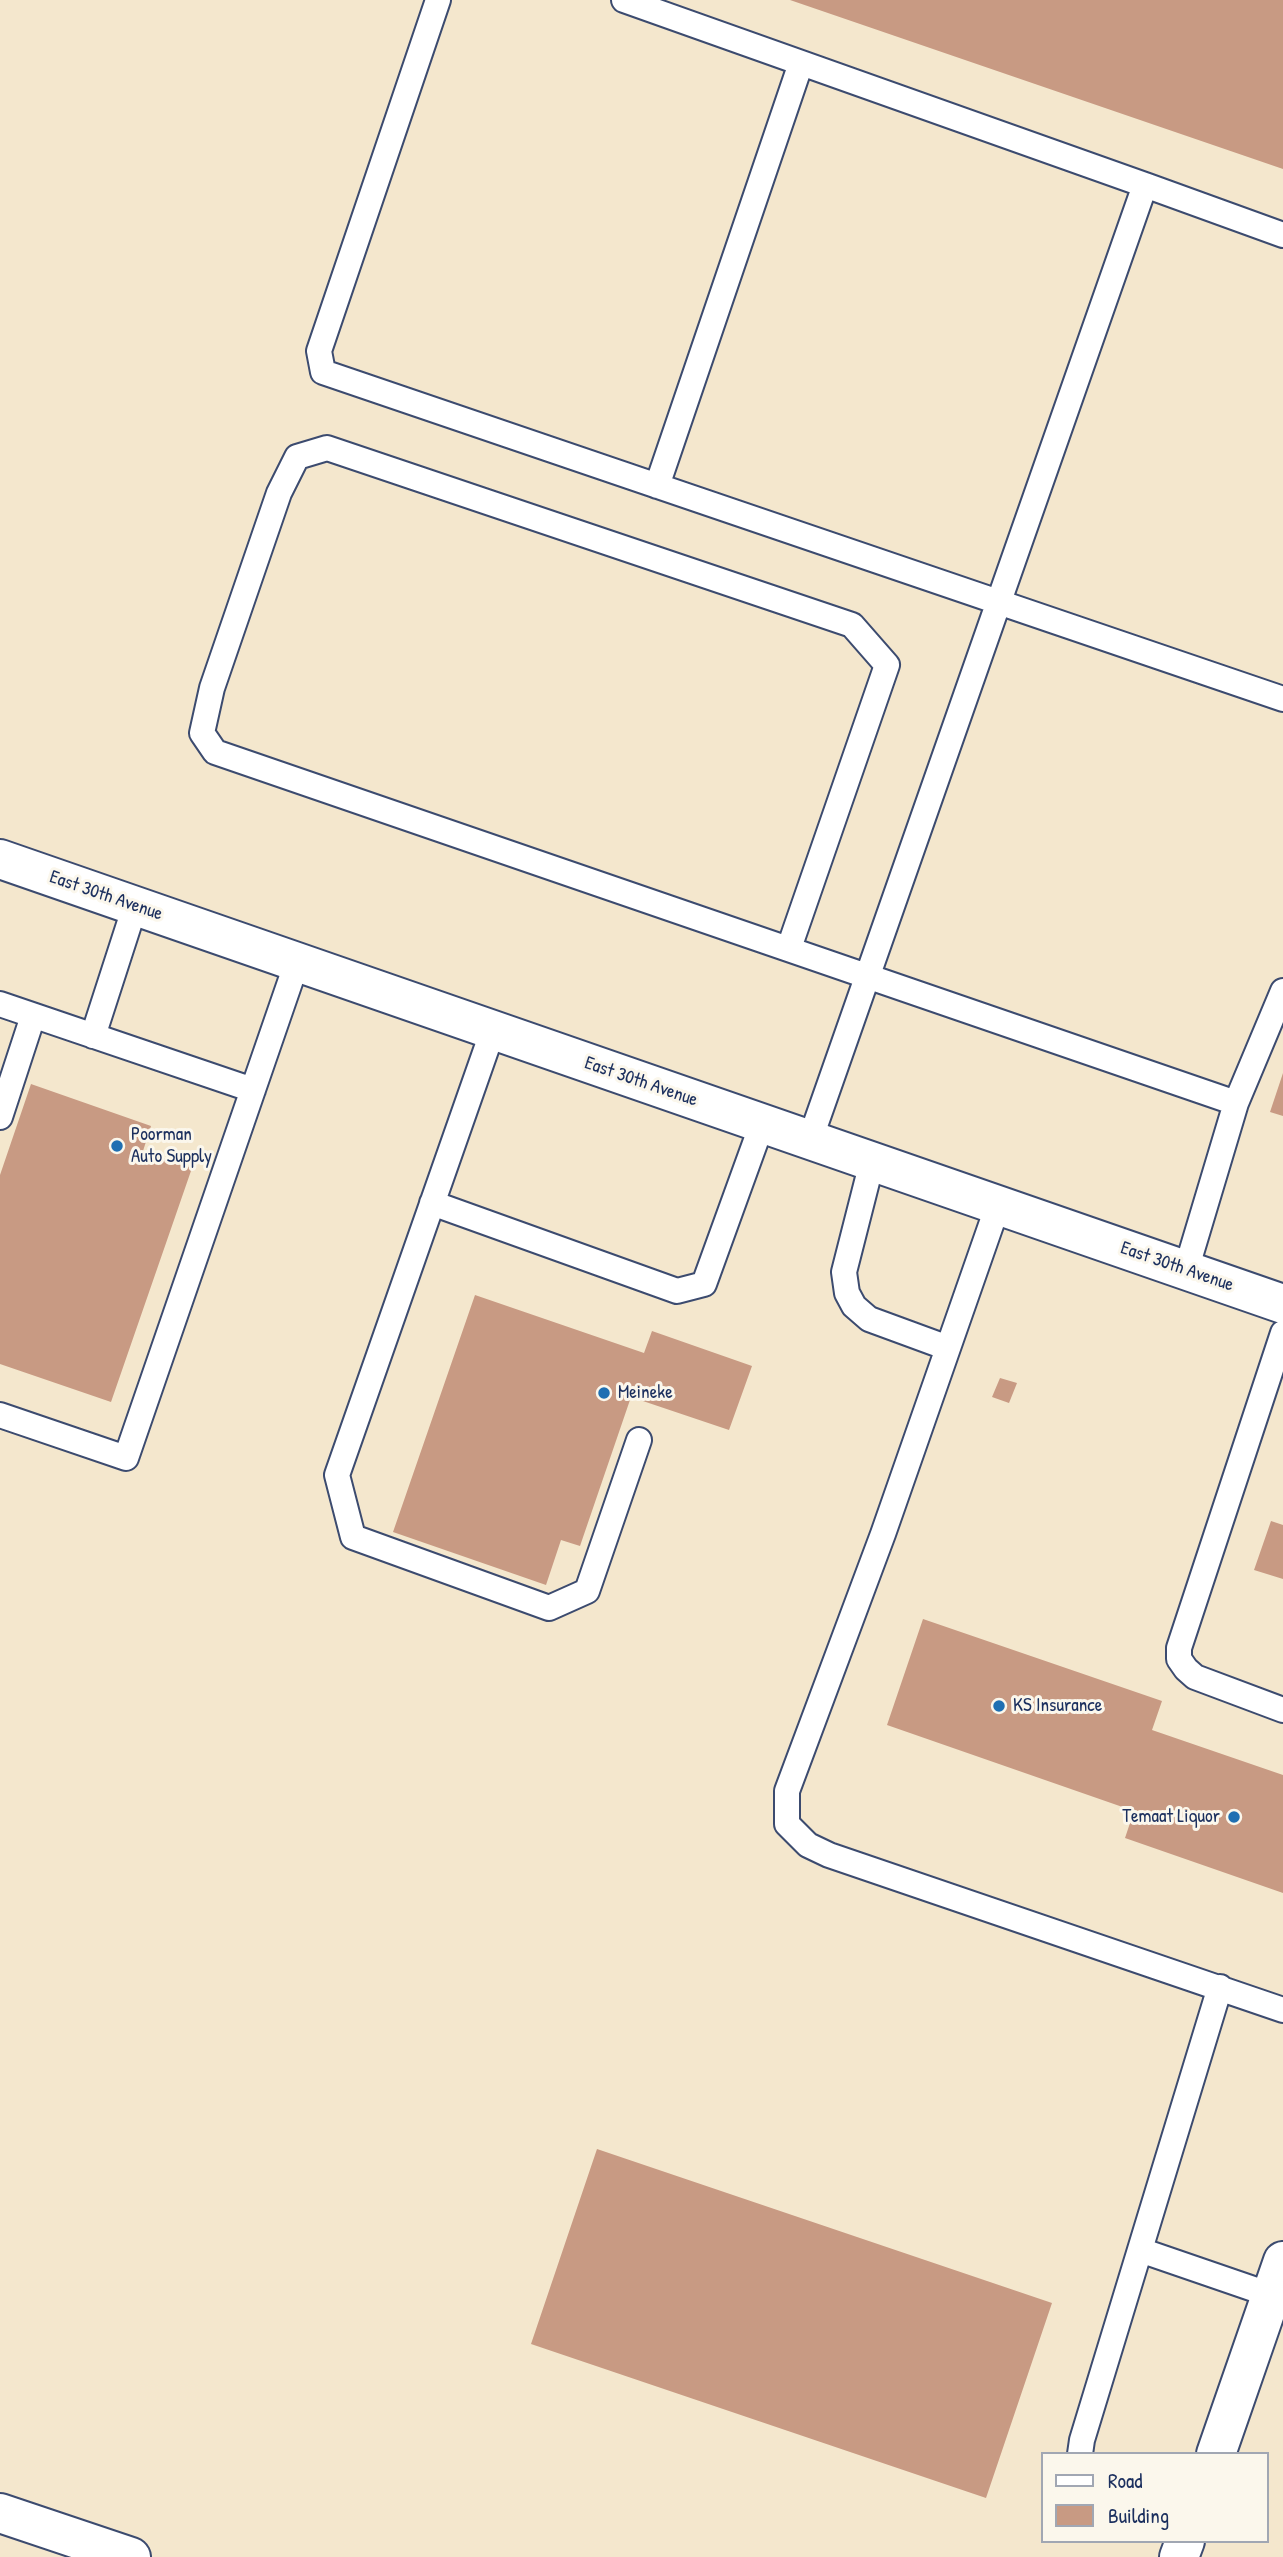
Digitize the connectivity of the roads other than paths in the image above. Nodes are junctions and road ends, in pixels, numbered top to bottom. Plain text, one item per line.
1 (439, 0) edge
2 (624, 0) edge
3 (802, 63) junction
4 (1145, 186) junction
5 (1283, 235) edge
6 (657, 486) junction
7 (999, 603) junction
8 (1283, 699) edge
9 (0, 859) edge
10 (135, 906) junction
11 (789, 948) junction
12 (297, 962) junction
13 (868, 975) junction
14 (1283, 991) edge
15 (0, 1004) edge
16 (33, 1016) junction
17 (493, 1030) junction
18 (93, 1035) junction
19 (253, 1090) junction
20 (1236, 1103) junction
21 (0, 1117) edge
22 (762, 1124) junction
23 (810, 1140) junction
24 (872, 1162) junction
25 (432, 1203) junction
26 (998, 1205) junction
27 (1186, 1270) junction
28 (1283, 1304) edge
29 (1283, 1333) edge
30 (948, 1348) junction
31 (0, 1415) edge
32 (639, 1440) dead end
33 (1283, 1710) edge
34 (1220, 1987) junction
35 (1283, 2010) edge
36 (1140, 2250) junction
37 (1277, 2278) edge
38 (1080, 2452) edge
39 (1217, 2452) edge
40 (0, 2513) edge
41 (131, 2557) edge

1 - 6 lane
2 - 3 lane
3 - 4 lane
3 - 6 lane
4 - 5 lane
4 - 7 lane
6 - 7 lane
7 - 8 lane
7 - 13 lane
9 - 10 main road, East 30th Avenue
10 - 12 main road, East 30th Avenue
10 - 18 lane
11 - 11 lane
11 - 13 lane
12 - 17 main road, East 30th Avenue
12 - 19 lane
13 - 20 lane
13 - 23 lane
14 - 20 lane
15 - 16 lane
16 - 18 lane
16 - 21 lane
17 - 22 main road, East 30th Avenue
17 - 25 lane
18 - 19 lane
19 - 31 lane
20 - 27 lane
22 - 23 main road, East 30th Avenue
22 - 25 lane
23 - 24 main road, East 30th Avenue
24 - 26 main road, East 30th Avenue
24 - 30 lane
25 - 32 lane
26 - 27 main road, East 30th Avenue
26 - 30 lane
27 - 28 main road, East 30th Avenue
29 - 33 lane
30 - 34 lane
34 - 35 lane
34 - 36 lane
36 - 37 lane
36 - 38 lane
37 - 39 main road
40 - 41 main road

